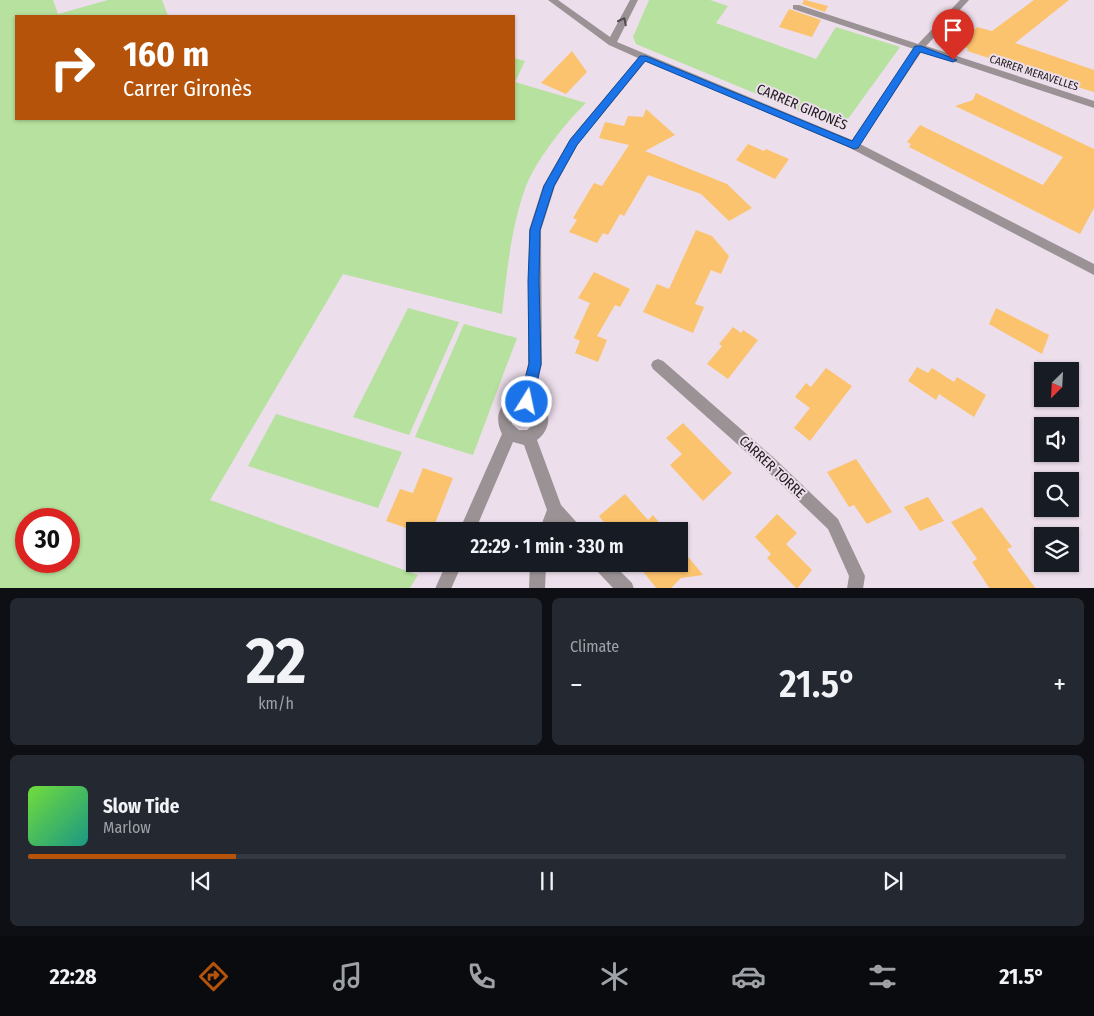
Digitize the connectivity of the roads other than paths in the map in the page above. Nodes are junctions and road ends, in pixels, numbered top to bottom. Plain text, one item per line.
1 (552, 0) edge
2 (634, 0) edge
3 (964, 0) edge
4 (796, 7) dead end
5 (612, 43) junction
6 (918, 48) junction
7 (643, 58) junction
8 (1094, 105) edge
9 (854, 146) junction
10 (1094, 270) edge
11 (658, 365) dead end
12 (526, 401) junction
13 (510, 433) junction
14 (529, 436) junction
15 (555, 510) junction
16 (472, 522) edge
17 (550, 522) edge
18 (565, 522) edge
19 (450, 572) edge
20 (538, 572) edge
21 (610, 572) edge
22 (443, 588) edge
23 (537, 588) edge
24 (626, 588) edge
25 (855, 588) edge

1 - 5 street, CARRER GIRONÈS
5 -> 2 street
3 - 6 street
4 - 6 street, CARRER MERAVELLES
5 - 7 street, CARRER GIRONÈS
6 - 8 street, CARRER MERAVELLES
6 - 9 street
7 - 9 street, CARRER GIRONÈS
7 - 12 street
9 - 10 street, CARRER GIRONÈS
11 - 25 street, CARRER TORRE
12 - 13 street
12 - 14 street
13 - 14 street
13 - 16 street
14 - 15 street
15 - 17 street
15 - 18 street
19 - 22 street
20 - 23 street
21 - 24 street

